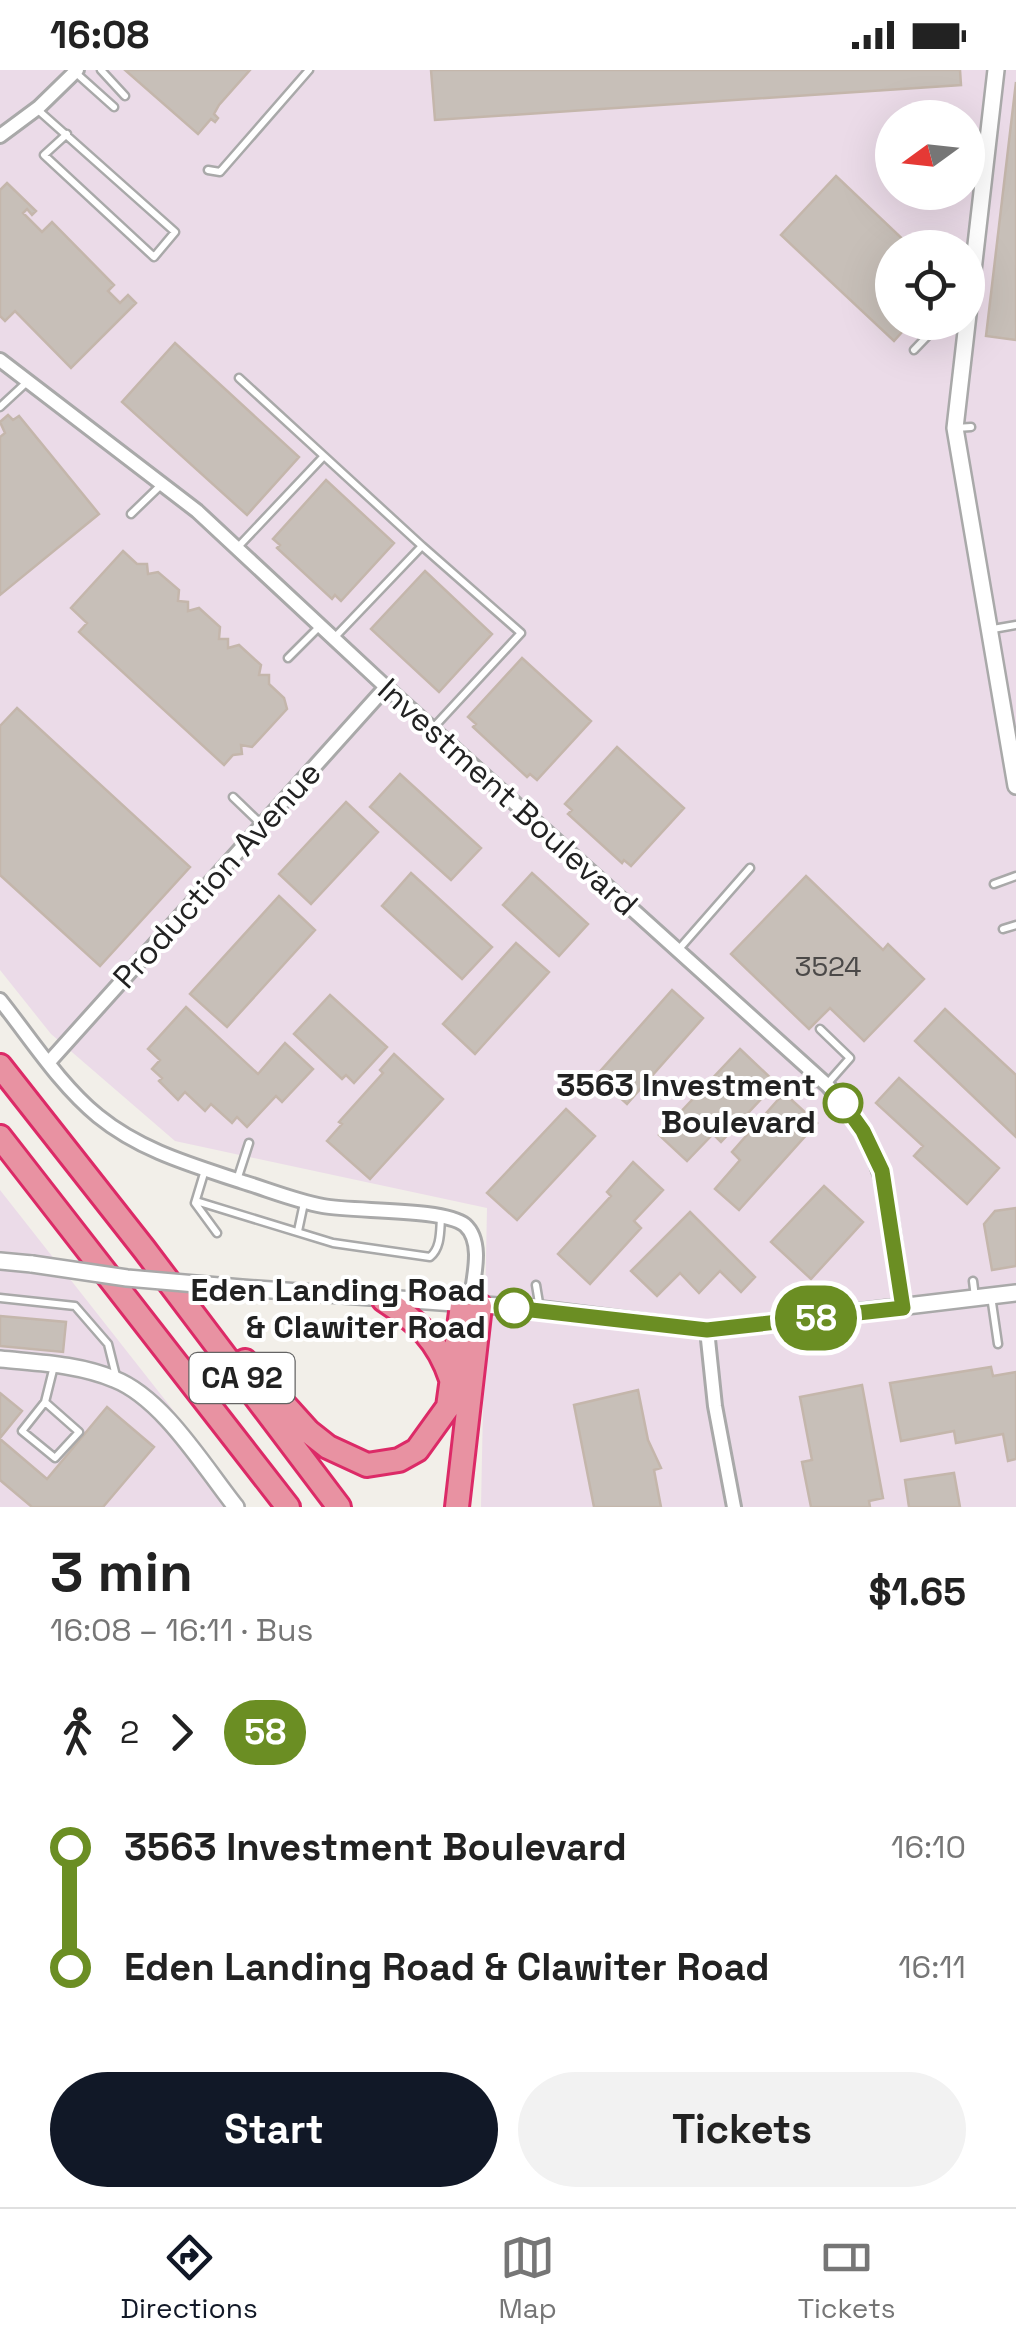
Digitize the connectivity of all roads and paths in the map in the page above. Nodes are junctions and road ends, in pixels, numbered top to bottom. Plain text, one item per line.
1 (102, 70) edge
2 (309, 70) edge
3 (996, 70) edge
4 (76, 71) edge
5 (125, 96) dead end
6 (114, 106) dead end
7 (36, 108) junction
8 (3, 128) edge
9 (67, 134) junction
10 (987, 150) joint
11 (208, 170) dead end
12 (978, 230) edge
13 (924, 340) edge
14 (967, 340) edge
15 (914, 350) dead end
16 (1, 362) edge
17 (238, 378) dead end
18 (28, 381) junction
19 (0, 407) edge
20 (324, 456) junction
21 (162, 483) junction
22 (132, 514) dead end
23 (422, 546) junction
24 (238, 548) junction
25 (321, 625) junction
26 (1016, 625) edge
27 (990, 629) junction
28 (334, 638) junction
29 (288, 658) dead end
30 (386, 687) junction
31 (432, 729) junction
32 (1016, 786) edge
33 (233, 797) dead end
34 (262, 824) junction
35 (750, 868) dead end
36 (1016, 876) edge
37 (994, 884) dead end
38 (1016, 925) edge
39 (1003, 929) dead end
40 (678, 950) junction
41 (0, 1000) edge
42 (820, 1029) dead end
43 (49, 1062) junction
44 (0, 1066) edge
45 (826, 1084) junction
46 (0, 1137) edge
47 (248, 1143) dead end
48 (0, 1162) edge
49 (206, 1169) junction
50 (238, 1180) junction
51 (196, 1201) junction
52 (304, 1201) junction
53 (441, 1216) junction
54 (298, 1231) junction
55 (217, 1232) dead end
56 (144, 1249) junction
57 (90, 1251) junction
58 (0, 1261) edge
59 (973, 1281) dead end
60 (536, 1285) dead end
61 (798, 1288) dead end
62 (1016, 1293) edge
63 (983, 1297) junction
64 (0, 1298) edge
65 (384, 1300) junction
66 (471, 1306) junction
67 (903, 1308) junction
68 (540, 1309) junction
69 (803, 1319) junction
70 (707, 1330) junction
71 (998, 1344) dead end
72 (0, 1359) edge
73 (54, 1364) junction
74 (118, 1380) junction
75 (452, 1382) junction
76 (45, 1402) junction
77 (236, 1507) edge
78 (288, 1507) edge
79 (339, 1507) edge
80 (457, 1507) edge
81 (734, 1507) edge

1 - 5 lane
2 - 11 lane
3 - 10 street
4 - 6 lane
4 - 7 street
7 - 8 street
7 - 9 lane
9 - 9 lane
10 - 12 street
13 - 15 lane
14 - 27 street
16 - 18 street, Investment Boulevard
17 - 20 lane
18 - 19 lane
18 - 21 street, Investment Boulevard
20 - 23 lane
20 - 24 lane
21 - 22 lane
21 - 24 street, Investment Boulevard
23 - 28 lane
23 - 31 lane
24 - 25 street, Investment Boulevard
25 - 28 street, Investment Boulevard
25 - 29 lane
26 - 27 lane
27 - 32 street
28 - 30 street, Investment Boulevard
30 - 31 street, Investment Boulevard
30 - 34 street, Production Avenue
31 - 40 street, Investment Boulevard
33 - 34 lane
34 - 43 street, Production Avenue
35 - 40 lane
36 - 37 lane
38 - 39 lane
40 - 45 street, Investment Boulevard
41 - 43 street
42 - 45 lane
43 - 49 street
44 - 56 highway, CA 92
45 - 67 street, Investment Boulevard
46 - 57 highway, CA 92
47 - 50 lane
48 - 57 highway
49 - 50 street
49 - 51 lane
50 - 52 street
51 - 54 lane
51 - 55 lane
52 - 53 street
52 - 54 lane
53 - 54 lane
53 - 66 street
56 - 75 highway
56 - 79 highway, CA 92
57 - 78 highway, CA 92
58 - 65 street, bridge
59 - 63 lane
60 - 68 lane
61 - 69 lane
62 - 63 street
63 - 67 street
63 - 71 lane
64 - 74 lane
65 - 66 street
65 - 75 highway
66 - 68 street
66 - 75 highway
66 - 80 highway
67 - 69 street
68 - 70 street
69 - 70 street
70 - 81 street
72 - 73 street
73 - 74 street
73 - 76 lane
74 - 77 street
76 - 76 lane

